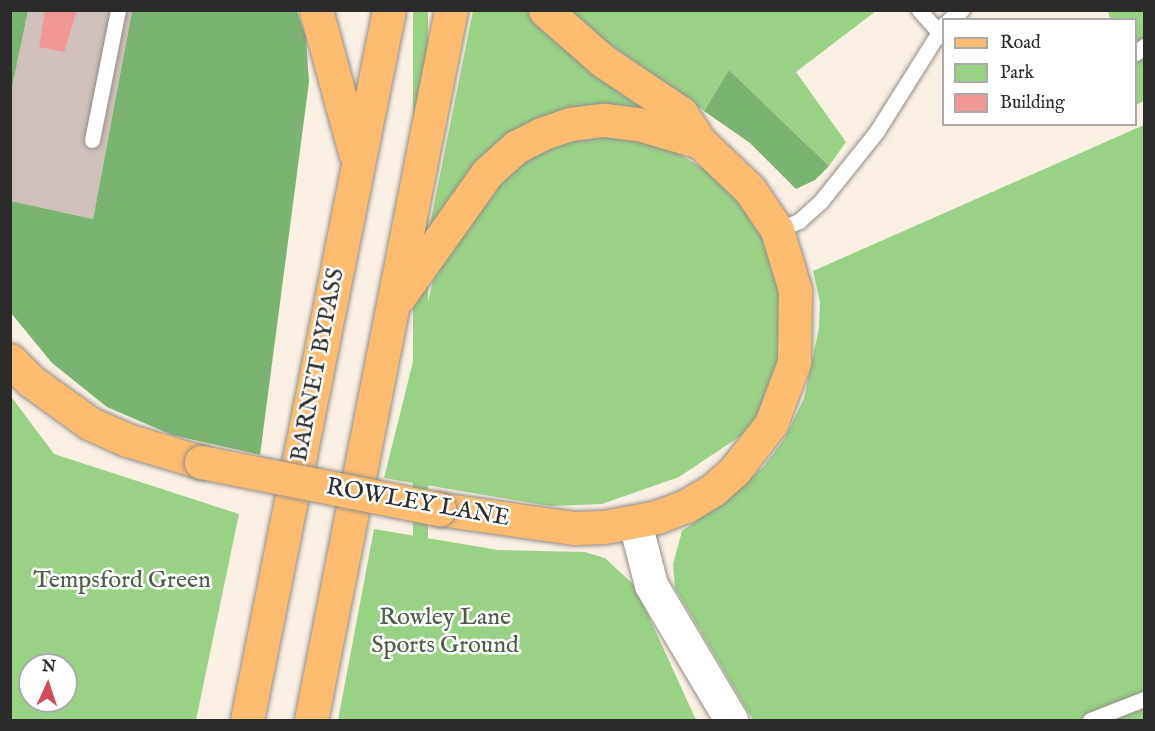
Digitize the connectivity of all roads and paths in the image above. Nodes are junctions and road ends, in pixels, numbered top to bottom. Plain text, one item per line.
1 (118, 10) edge
2 (316, 10) edge
3 (388, 10) edge
4 (451, 10) edge
5 (545, 10) edge
6 (919, 10) edge
7 (941, 31) edge
8 (92, 140) dead end
9 (700, 142) junction
10 (358, 162) junction
11 (777, 230) junction
12 (392, 308) junction
13 (10, 360) edge
14 (635, 523) junction
15 (1144, 699) edge
16 (248, 720) edge
17 (311, 720) edge
18 (731, 720) edge
19 (1090, 720) edge

1 - 8 lane
2 - 10 main road
3 - 10 main road, BARNET BYPASS
4 - 12 main road
5 - 9 main road
6 - 7 lane
7 - 11 lane
9 - 11 main road, ROWLEY LANE
9 - 12 main road
10 - 16 main road, BARNET BYPASS
11 - 14 main road, ROWLEY LANE
12 - 17 main road
13 - 14 main road, ROWLEY LANE, bridge
14 - 18 street
15 - 19 lane

